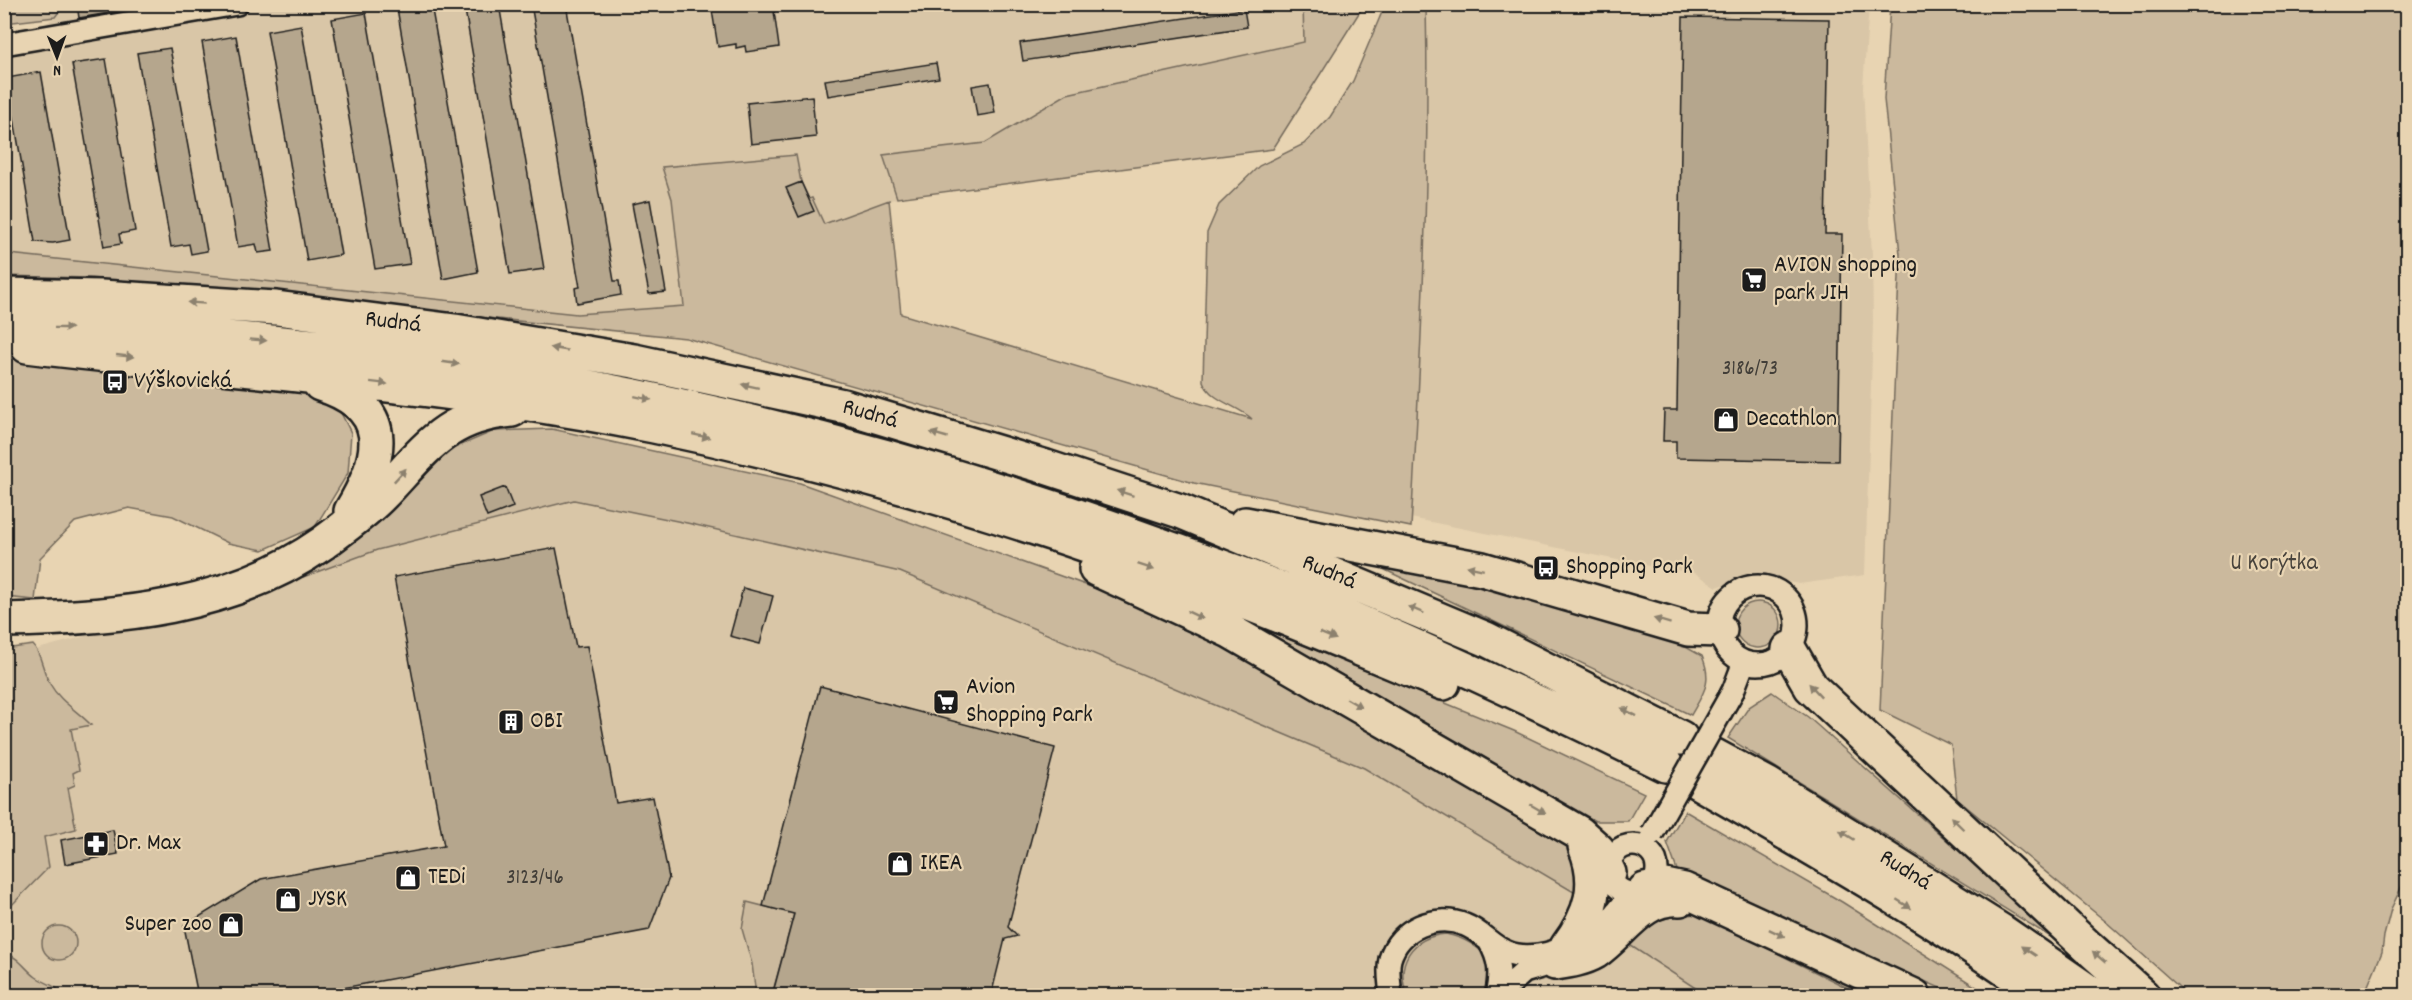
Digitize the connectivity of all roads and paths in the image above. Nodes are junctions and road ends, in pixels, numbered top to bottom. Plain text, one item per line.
1 (237, 4) edge
2 (4, 44) edge
3 (4, 295) edge
4 (4, 327) edge
5 (4, 343) edge
6 (279, 371) junction
7 (562, 408) junction
8 (870, 478) junction
9 (1180, 512) junction
10 (341, 528) junction
11 (34, 612) edge
12 (1720, 630) junction
13 (4, 634) edge
14 (1789, 649) junction
15 (1744, 662) junction
16 (1669, 761) junction
17 (1579, 833) junction
18 (1648, 841) junction
19 (1624, 884) junction
20 (1724, 908) junction
21 (1489, 941) junction
22 (1561, 955) junction
23 (1392, 993) edge
24 (1497, 996) edge
25 (1914, 996) edge
26 (2043, 996) edge
27 (2095, 996) edge
28 (2143, 996) edge

1 - 2 street
9 -> 3 highway, Rudná
4 -> 16 highway, Rudná
5 -> 6 highway
6 -> 7 highway
6 - 10 highway
7 -> 8 highway
10 -> 7 highway
8 -> 16 highway
8 -> 17 highway
12 -> 9 highway
16 -> 9 highway, Rudná
10 - 11 highway
11 - 13 highway
12 - 14 street
12 - 15 street
14 - 15 street
28 -> 14 highway
15 - 18 street, bridge
17 - 19 highway
17 - 22 highway
18 - 19 street
18 - 19 street
19 - 20 highway
19 - 22 street
20 - 22 highway
20 -> 25 highway
21 - 22 street
21 - 23 street
21 - 24 street
22 - 24 street
27 -> 26 highway, Rudná

